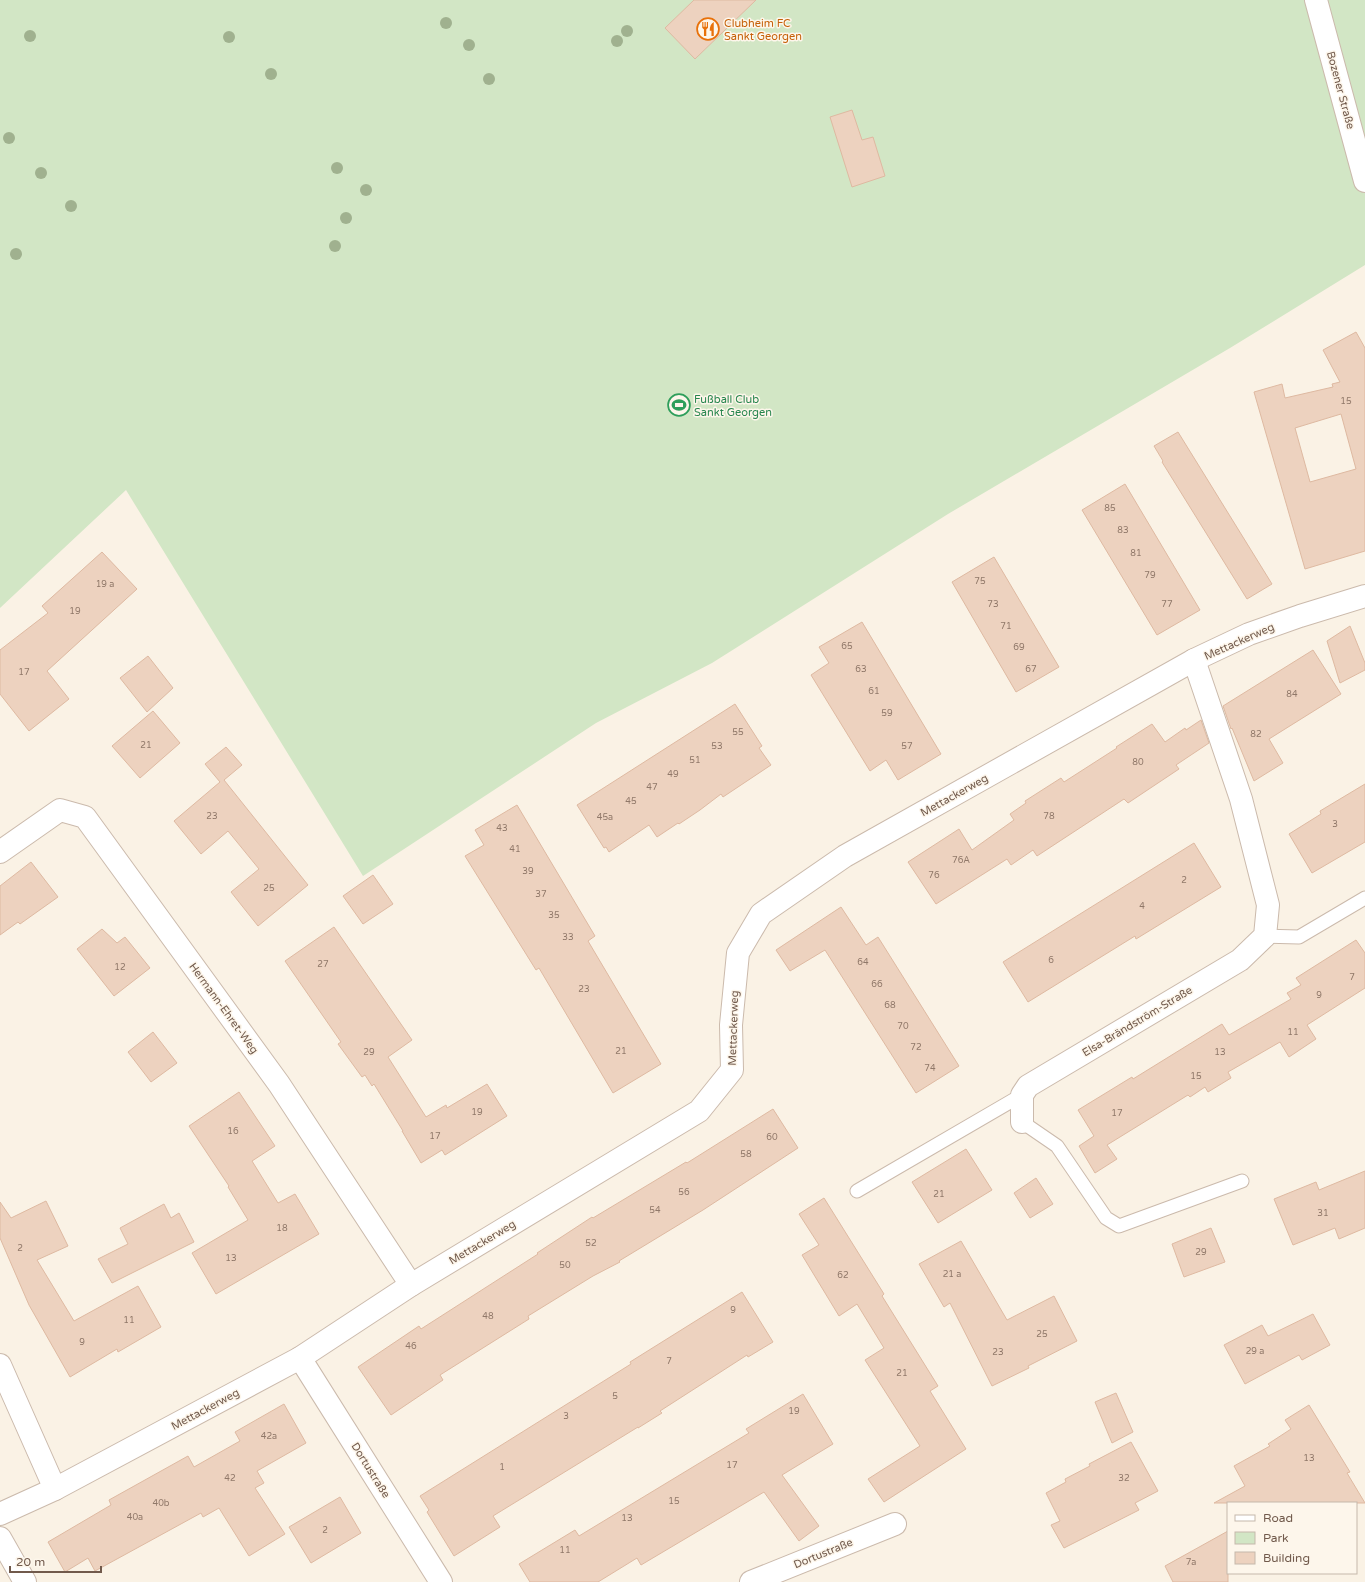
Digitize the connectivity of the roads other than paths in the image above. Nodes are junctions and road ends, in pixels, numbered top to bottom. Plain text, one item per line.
1 (1316, 0) edge
2 (1365, 181) edge
3 (1365, 596) edge
4 (1194, 660) junction
5 (0, 852) edge
6 (1365, 898) edge
7 (1265, 936) junction
8 (1022, 1095) junction
9 (1022, 1122) joint
10 (1242, 1180) dead end
11 (857, 1191) dead end
12 (411, 1285) junction
13 (300, 1358) junction
14 (0, 1365) edge
15 (55, 1489) junction
16 (0, 1514) edge
17 (895, 1524) dead end
18 (0, 1538) edge
19 (25, 1582) edge
20 (441, 1582) edge
21 (751, 1582) edge

1 - 2 street, Bozener Straße
3 - 4 street, Mettackerweg
4 - 7 street
4 - 12 street, Mettackerweg
5 - 12 street, Hermann-Ehret-Weg
6 - 7 lane
7 - 8 street, Elsa-Brändström-Straße
8 - 9 street
8 - 11 lane
9 - 10 lane
12 - 13 street, Mettackerweg
13 - 15 street, Mettackerweg
13 - 20 street, Dortustraße
14 - 15 street
15 - 16 street, Mettackerweg
17 - 21 street, Dortustraße
18 - 19 street

